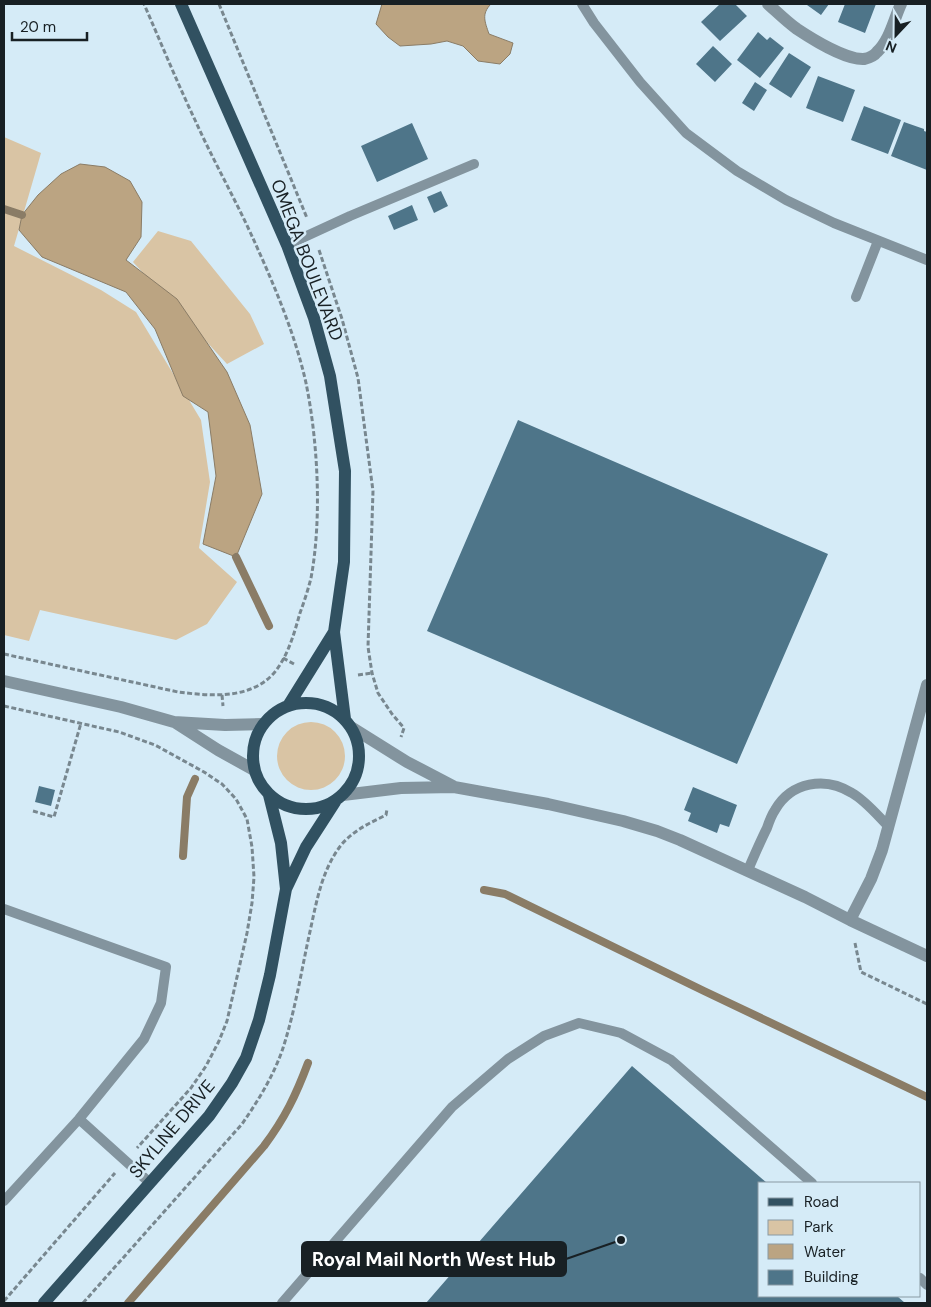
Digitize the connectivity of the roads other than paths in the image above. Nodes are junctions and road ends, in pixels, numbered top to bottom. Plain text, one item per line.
1 (181, 4) edge
2 (582, 4) edge
3 (768, 4) edge
4 (901, 4) edge
5 (474, 164) dead end
6 (878, 241) junction
7 (287, 245) junction
8 (927, 260) edge
9 (856, 297) dead end
10 (334, 632) junction
11 (4, 681) edge
12 (927, 686) edge
13 (288, 706) junction
14 (174, 722) junction
15 (348, 723) junction
16 (263, 724) junction
17 (254, 770) junction
18 (454, 786) junction
19 (268, 795) junction
20 (339, 799) junction
21 (889, 827) junction
22 (748, 870) junction
23 (286, 889) junction
24 (4, 910) edge
25 (850, 920) junction
26 (927, 956) edge
27 (79, 1119) junction
28 (811, 1182) edge
29 (150, 1183) junction
30 (4, 1201) edge
31 (44, 1303) edge
32 (282, 1303) edge

1 - 7 main road, OMEGA BOULEVARD
2 - 6 lane
3 - 4 street
5 - 7 lane
6 - 8 lane
6 - 9 lane
7 - 10 main road, OMEGA BOULEVARD
10 - 13 main road, OMEGA BOULEVARD
10 - 15 main road, OMEGA BOULEVARD
11 - 14 street
12 - 21 street
13 - 15 main road
13 - 16 main road
14 - 16 street
14 - 17 street
15 - 18 street
15 - 20 main road
16 - 17 main road
17 - 19 main road
18 - 20 street
18 - 22 street
19 - 20 main road
19 - 23 main road, SKYLINE DRIVE
20 - 23 main road, SKYLINE DRIVE
21 - 22 lane
21 - 25 street
22 - 25 street
23 - 29 main road, SKYLINE DRIVE
24 - 27 lane
25 - 26 street
27 - 29 lane
27 - 30 lane
28 - 32 lane
29 - 31 main road, SKYLINE DRIVE

